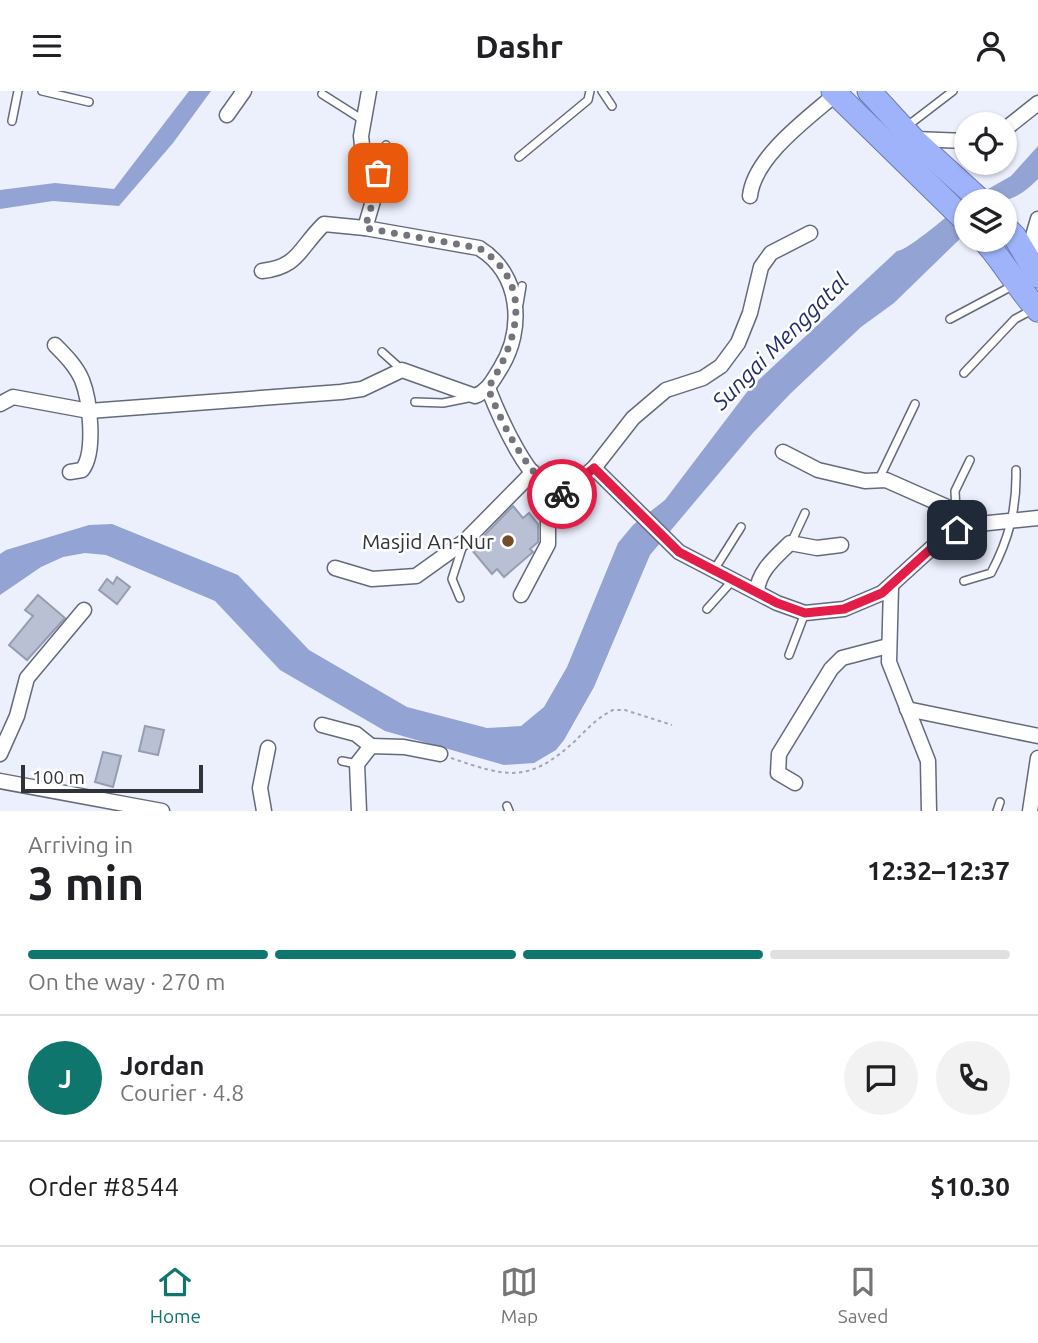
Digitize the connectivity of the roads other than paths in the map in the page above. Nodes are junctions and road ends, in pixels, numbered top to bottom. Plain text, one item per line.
1 (18, 91) edge
2 (42, 91) edge
3 (244, 91) edge
4 (369, 91) edge
5 (590, 91) edge
6 (602, 91) edge
7 (869, 91) edge
8 (953, 91) edge
9 (834, 92) edge
10 (322, 94) dead end
11 (89, 102) dead end
12 (1038, 103) edge
13 (612, 106) dead end
14 (227, 115) dead end
15 (1017, 120) edge
16 (12, 121) dead end
17 (364, 121) junction
18 (909, 134) junction
19 (954, 140) edge
20 (386, 145) dead end
21 (519, 157) dead end
22 (373, 179) junction
23 (969, 189) edge
24 (750, 196) dead end
25 (954, 208) edge
26 (1038, 219) edge
27 (365, 228) junction
28 (810, 233) dead end
29 (1017, 243) edge
30 (993, 252) edge
31 (262, 271) dead end
32 (1036, 273) edge
33 (1015, 285) junction
34 (522, 286) dead end
35 (517, 308) junction
36 (1037, 309) edge
37 (950, 319) dead end
38 (55, 345) dead end
39 (382, 352) dead end
40 (402, 370) junction
41 (964, 373) dead end
42 (488, 388) junction
43 (475, 396) junction
44 (415, 402) dead end
45 (0, 404) edge
46 (915, 404) dead end
47 (89, 411) junction
48 (783, 452) dead end
49 (970, 460) dead end
50 (594, 468) junction
51 (1016, 470) dead end
52 (70, 472) dead end
53 (533, 472) junction
54 (879, 479) junction
55 (553, 493) junction
56 (956, 510) junction
57 (805, 513) dead end
58 (1038, 518) edge
59 (1012, 521) junction
60 (969, 525) junction
61 (741, 527) dead end
62 (464, 541) junction
63 (790, 543) junction
64 (841, 545) dead end
65 (335, 568) dead end
66 (713, 570) junction
67 (733, 580) junction
68 (964, 581) dead end
69 (891, 587) junction
70 (757, 592) junction
71 (521, 595) dead end
72 (460, 598) dead end
73 (708, 609) dead end
74 (84, 610) dead end
75 (805, 613) junction
76 (888, 646) junction
77 (789, 655) dead end
78 (907, 709) junction
79 (322, 725) dead end
80 (1038, 736) edge
81 (371, 746) junction
82 (268, 748) dead end
83 (0, 754) edge
84 (440, 754) road end
85 (1038, 758) edge
86 (0, 781) edge
87 (795, 783) dead end
88 (1000, 802) dead end
89 (122, 807) edge
90 (162, 811) edge
91 (264, 811) edge
92 (359, 811) edge
93 (929, 811) edge
94 (998, 811) edge
95 (1030, 811) edge

1 - 16 lane
2 - 11 lane
3 - 14 street
4 - 17 street
5 - 21 lane
6 - 13 lane
7 - 18 highway
8 - 18 lane
9 - 24 street
9 - 25 highway
10 - 17 lane
12 - 15 street
17 - 22 street
18 - 19 street
18 - 23 highway
20 - 22 lane
22 - 27 street
26 - 32 street
27 - 31 street
27 - 35 street
28 - 50 street
29 - 32 highway
30 - 33 highway
33 - 36 highway
33 - 37 lane
34 - 35 lane
35 - 42 street
36 - 41 lane
38 - 47 street
39 - 40 lane
40 - 43 street
40 - 47 street
42 - 43 street
42 - 53 street
43 - 44 lane
45 - 47 street
46 - 54 lane
47 - 52 street
48 - 54 street
49 - 56 lane
50 - 55 street
50 - 66 street
51 - 59 lane
53 - 55 street
53 - 62 street
54 - 56 street
55 - 71 street
56 - 60 street
57 - 63 lane
58 - 59 street
59 - 60 street
59 - 68 lane
60 - 69 street
61 - 66 lane
62 - 65 street
62 - 72 lane
63 - 64 street
63 - 70 street
66 - 67 street
67 - 70 street
67 - 73 lane
69 - 75 street
69 - 76 street
70 - 75 street
74 - 83 street
75 - 77 lane
76 - 78 street
76 - 87 street
78 - 80 street
78 - 93 street
79 - 81 street
81 - 84 street
81 - 92 street
82 - 91 street
85 - 95 street
86 - 89 street
88 - 94 lane
89 - 90 street

